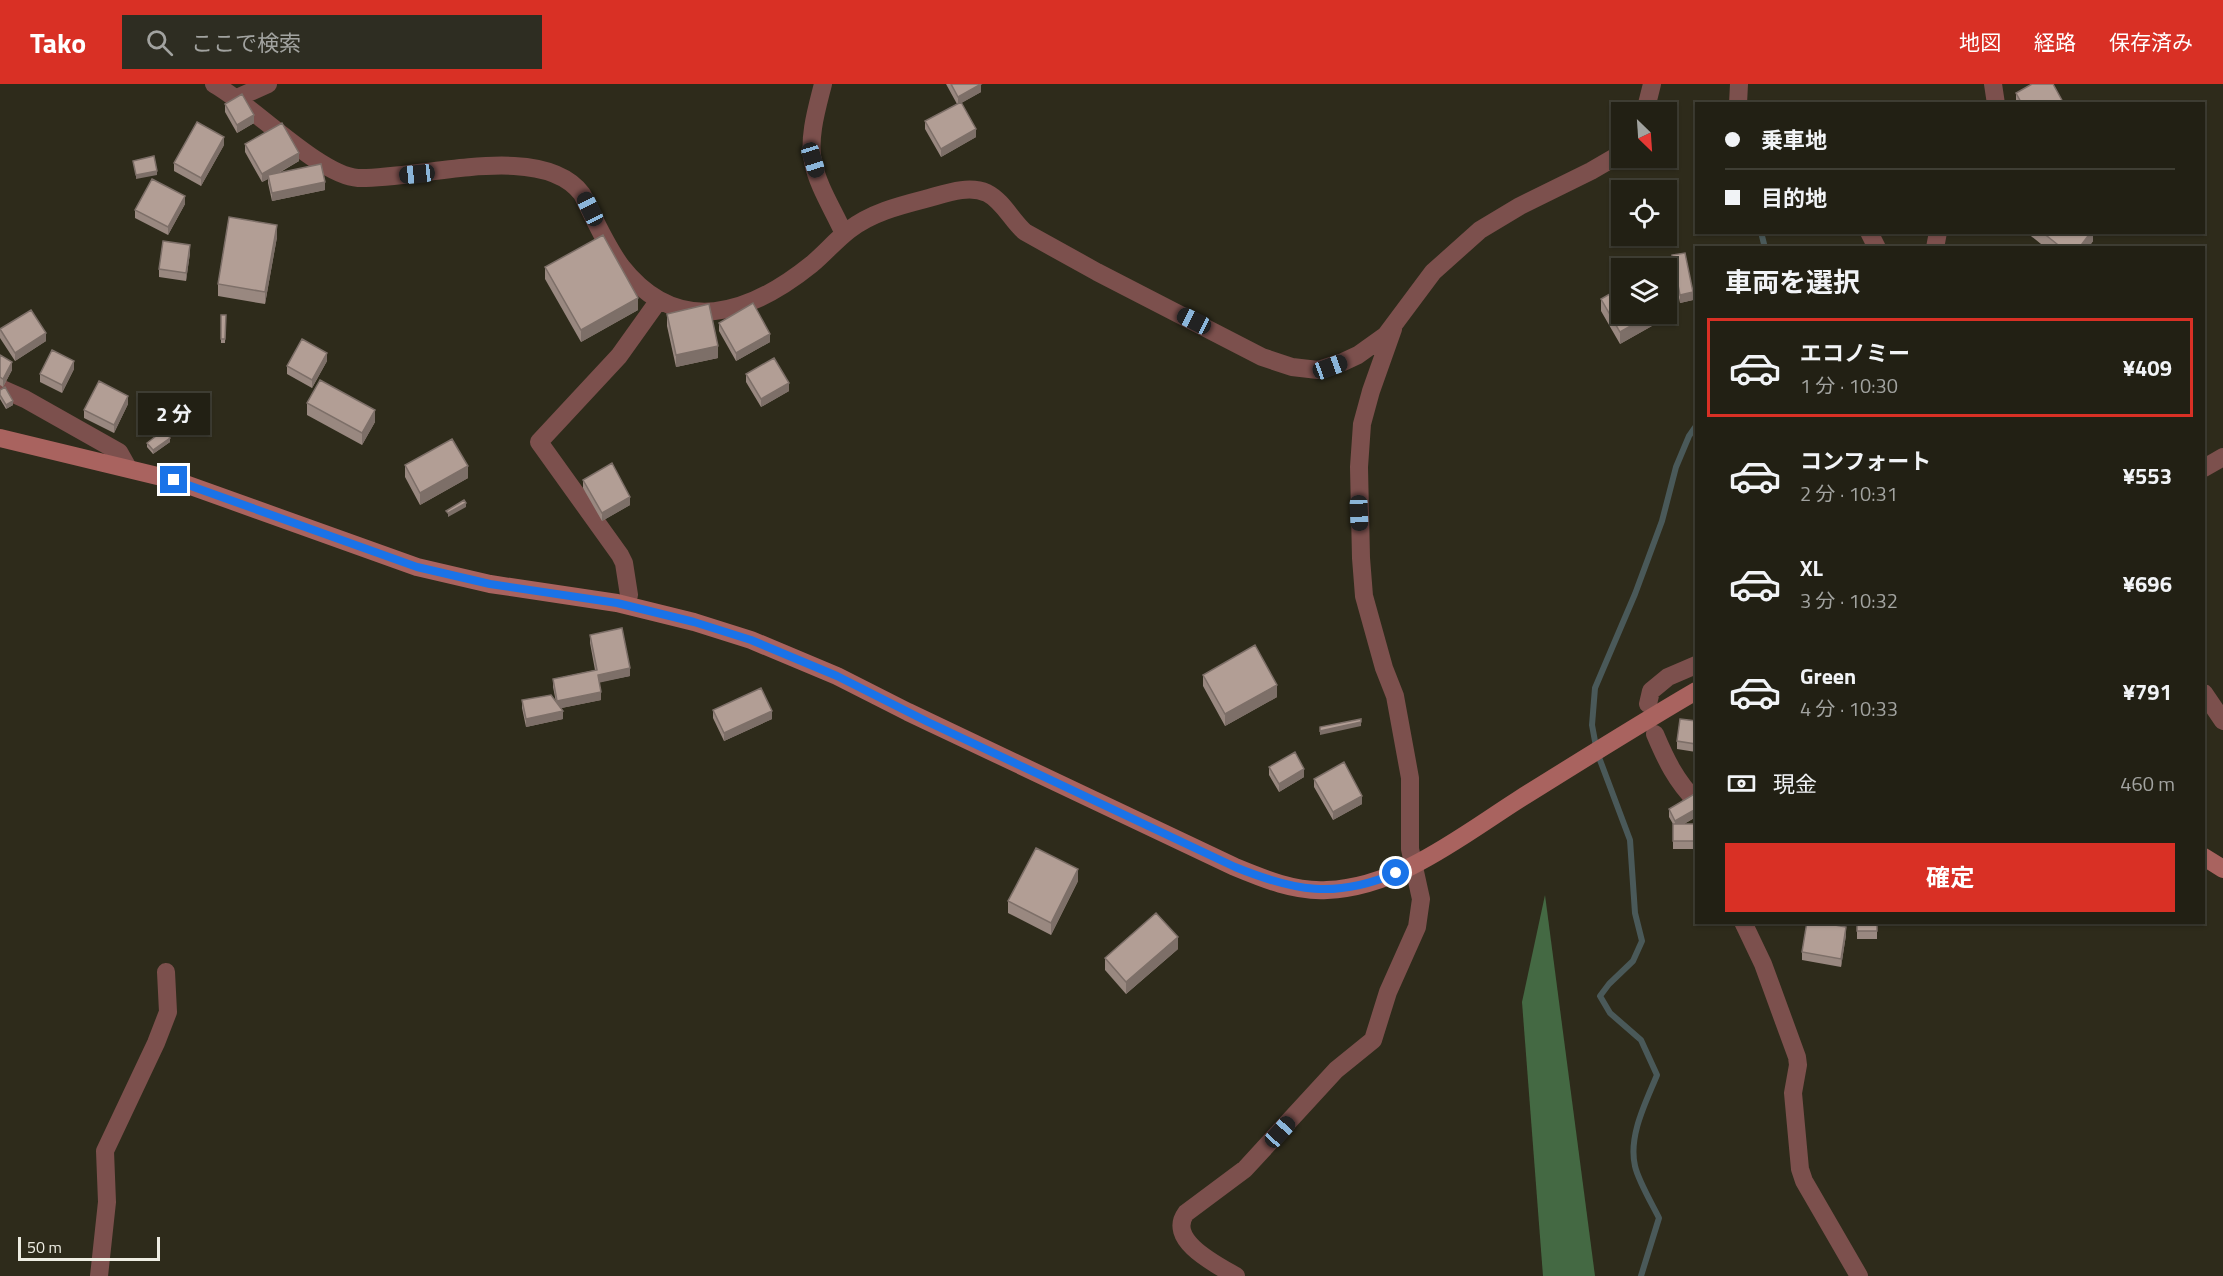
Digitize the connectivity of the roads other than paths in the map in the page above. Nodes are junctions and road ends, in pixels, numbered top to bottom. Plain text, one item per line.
1 (214, 84) edge
2 (268, 84) edge
3 (822, 84) edge
4 (1652, 84) edge
5 (1739, 84) edge
6 (1993, 84) edge
7 (237, 98) junction
8 (1648, 102) edge
9 (1738, 102) edge
10 (1996, 102) edge
11 (1611, 159) edge
12 (844, 234) junction
13 (659, 300) junction
14 (1395, 325) junction
15 (0, 388) edge
16 (0, 438) edge
17 (2223, 457) edge
18 (2205, 467) edge
19 (128, 468) junction
20 (629, 595) dead end
21 (1695, 665) edge
22 (1695, 692) edge
23 (2205, 694) edge
24 (1651, 719) junction
25 (2223, 721) edge
26 (1695, 800) edge
27 (2205, 858) edge
28 (1413, 864) junction
29 (2223, 869) edge
30 (1744, 924) edge
31 (166, 972) dead end
32 (99, 1276) edge
33 (1236, 1276) edge
34 (1859, 1276) edge

1 - 7 street
2 - 7 street
3 - 12 street
4 - 8 street
5 - 9 street
6 - 10 street
7 - 13 street
11 - 14 street
12 - 13 street
12 - 14 street
13 - 20 street
14 - 28 street
15 - 19 street
16 - 19 street
17 - 18 street
19 - 28 street
21 - 24 street
22 - 24 street
23 - 25 street
24 - 26 street
24 - 28 street
27 - 29 street
28 - 33 street
30 - 34 street
31 - 32 street

